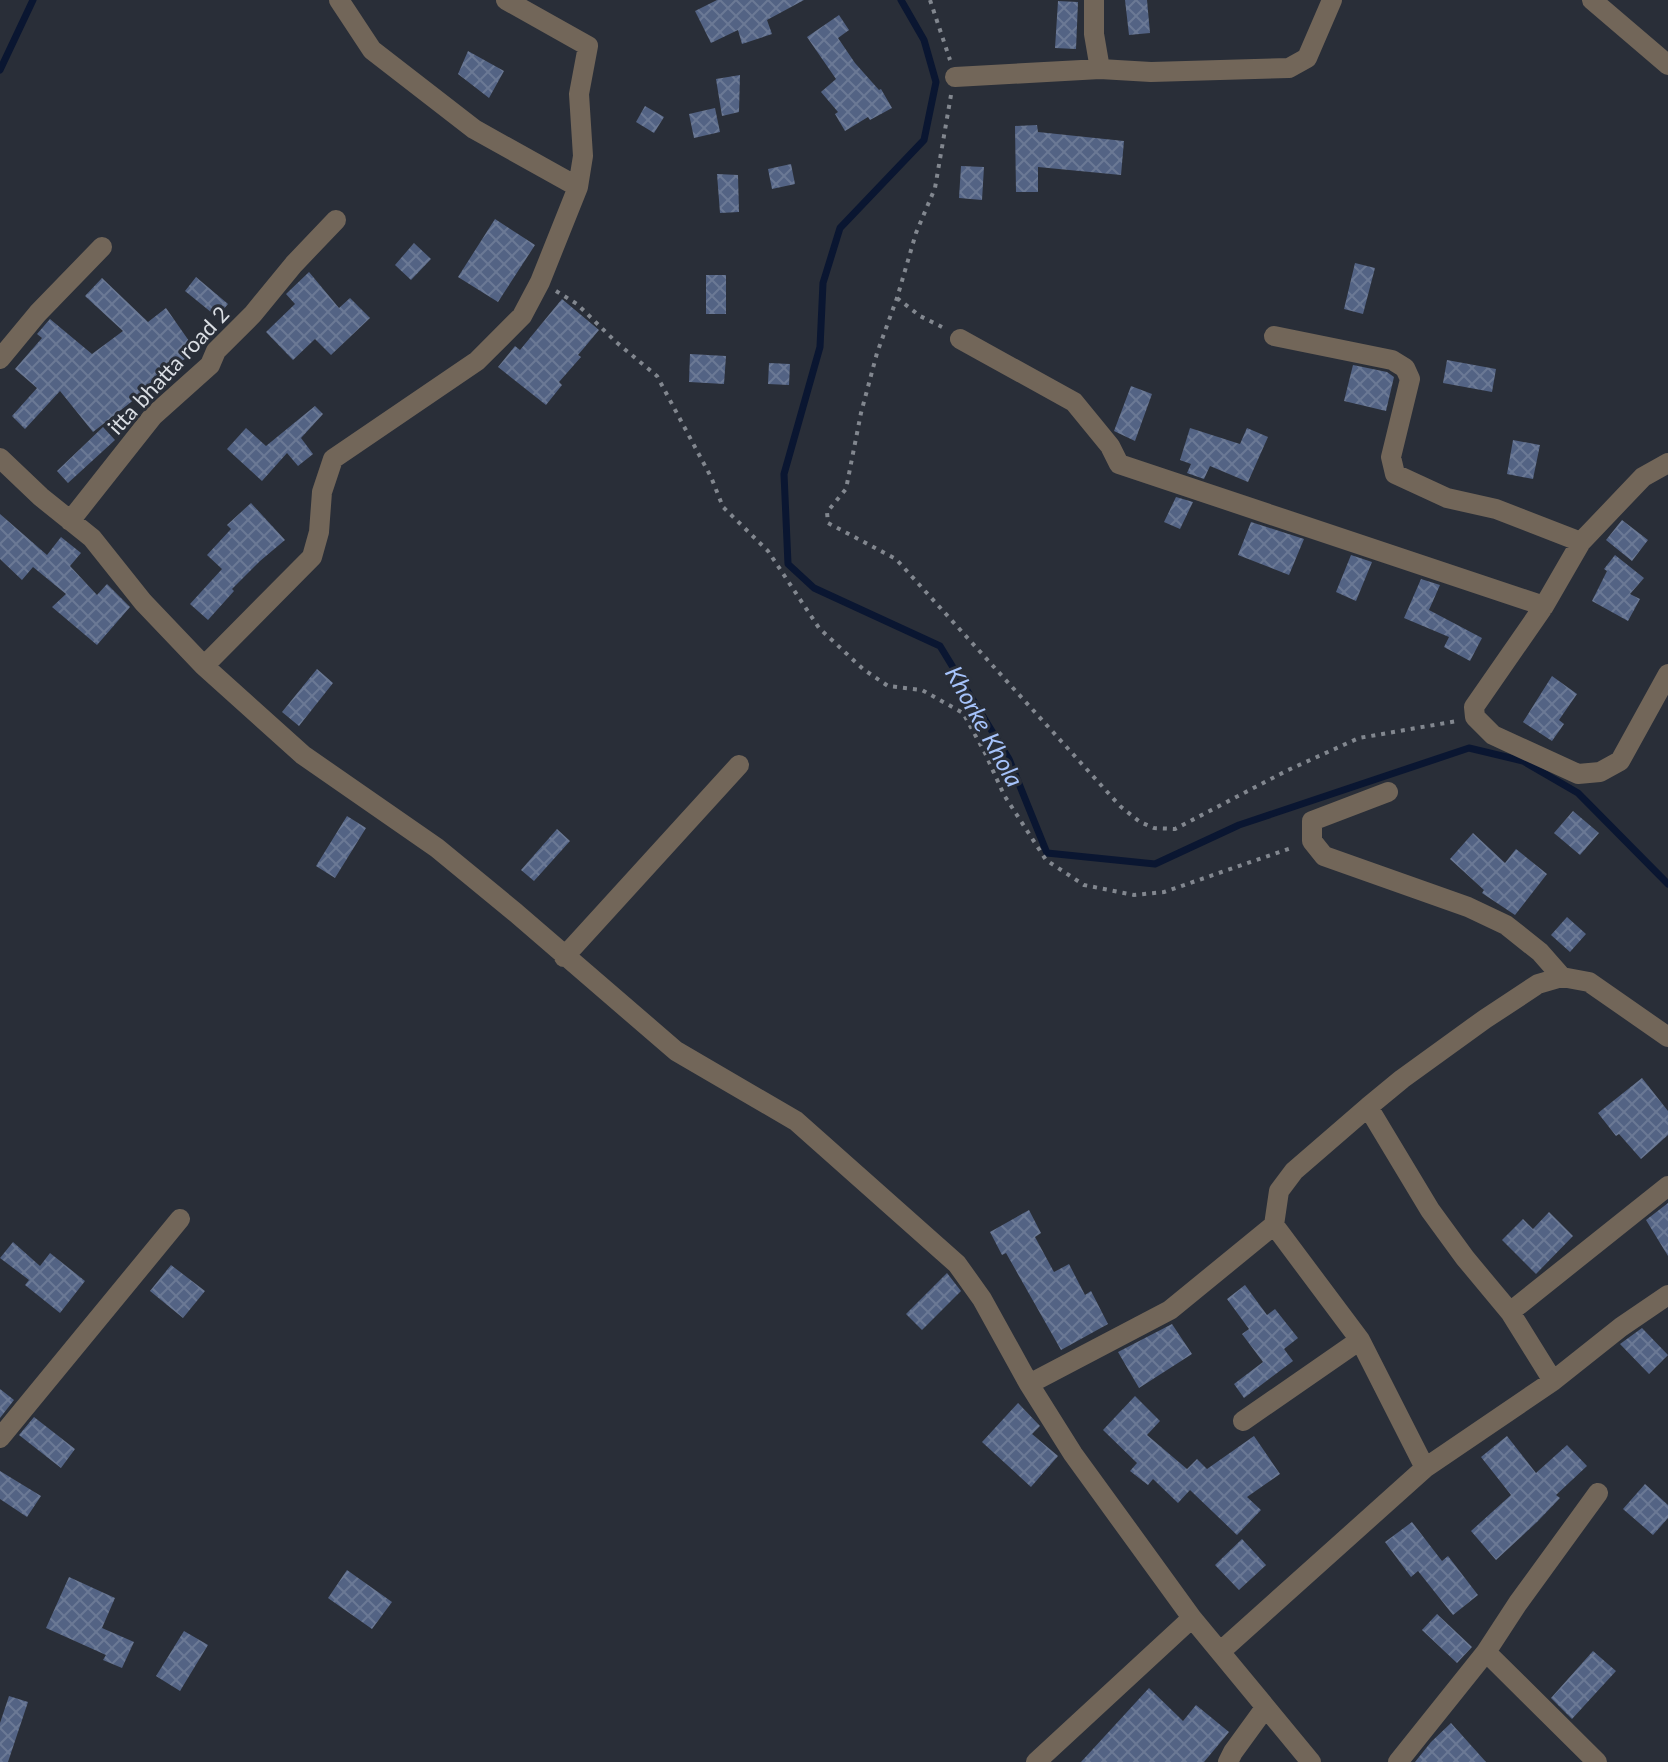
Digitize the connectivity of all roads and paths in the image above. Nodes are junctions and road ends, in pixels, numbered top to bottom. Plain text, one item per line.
1 (339, 0) edge
2 (506, 0) edge
3 (930, 0) edge
4 (1094, 0) edge
5 (1332, 0) edge
6 (1592, 0) edge
7 (1668, 65) edge
8 (1100, 69) junction
9 (955, 77) junction
10 (578, 187) junction
11 (336, 220) dead end
12 (102, 247) dead end
13 (540, 282) junction
14 (897, 298) junction
15 (1274, 336) dead end
16 (960, 339) joint
17 (0, 359) edge
18 (0, 458) edge
19 (1668, 463) edge
20 (70, 521) junction
21 (1581, 542) junction
22 (1544, 606) junction
23 (204, 666) junction
24 (1668, 674) edge
25 (1475, 717) junction
26 (739, 765) dead end
27 (1388, 792) dead end
28 (1312, 841) junction
29 (564, 957) junction
30 (1562, 977) junction
31 (1668, 1037) edge
32 (1368, 1107) junction
33 (1668, 1186) edge
34 (180, 1219) dead end
35 (1274, 1225) junction
36 (1668, 1295) edge
37 (1510, 1312) junction
38 (1360, 1340) junction
39 (1553, 1381) junction
40 (1029, 1384) junction
41 (1243, 1421) dead end
42 (0, 1438) edge
43 (1425, 1468) junction
44 (1598, 1493) dead end
45 (1192, 1618) junction
46 (1221, 1651) junction
47 (1486, 1652) junction
48 (1265, 1708) junction
49 (1036, 1762) edge
50 (1228, 1762) edge
51 (1311, 1762) edge
52 (1398, 1762) edge
53 (1597, 1762) edge

1 - 10 street
2 - 10 street
3 - 9 path
4 - 8 street
5 - 8 street
6 - 7 street
8 - 9 street
9 - 14 path
10 - 13 street
11 - 20 street, itta bhatta road 2
12 - 17 street
13 - 23 street
13 - 28 path
14 - 16 path
14 - 25 path
15 - 21 street
16 - 22 street
18 - 20 street
19 - 21 street
20 - 23 street
21 - 22 street
22 - 25 street
23 - 29 street
24 - 25 street
26 - 29 street
27 - 28 street
28 - 30 street
29 - 40 street
30 - 31 street
30 - 32 street
32 - 35 street
32 - 37 street
33 - 37 street
34 - 42 street
35 - 38 street
35 - 40 street
36 - 39 street
37 - 39 street
38 - 41 street
38 - 43 street
39 - 43 street
40 - 45 street
43 - 46 street
44 - 47 street
45 - 46 street
45 - 49 street
46 - 48 street
47 - 52 street
47 - 53 street
48 - 50 street
48 - 51 street

